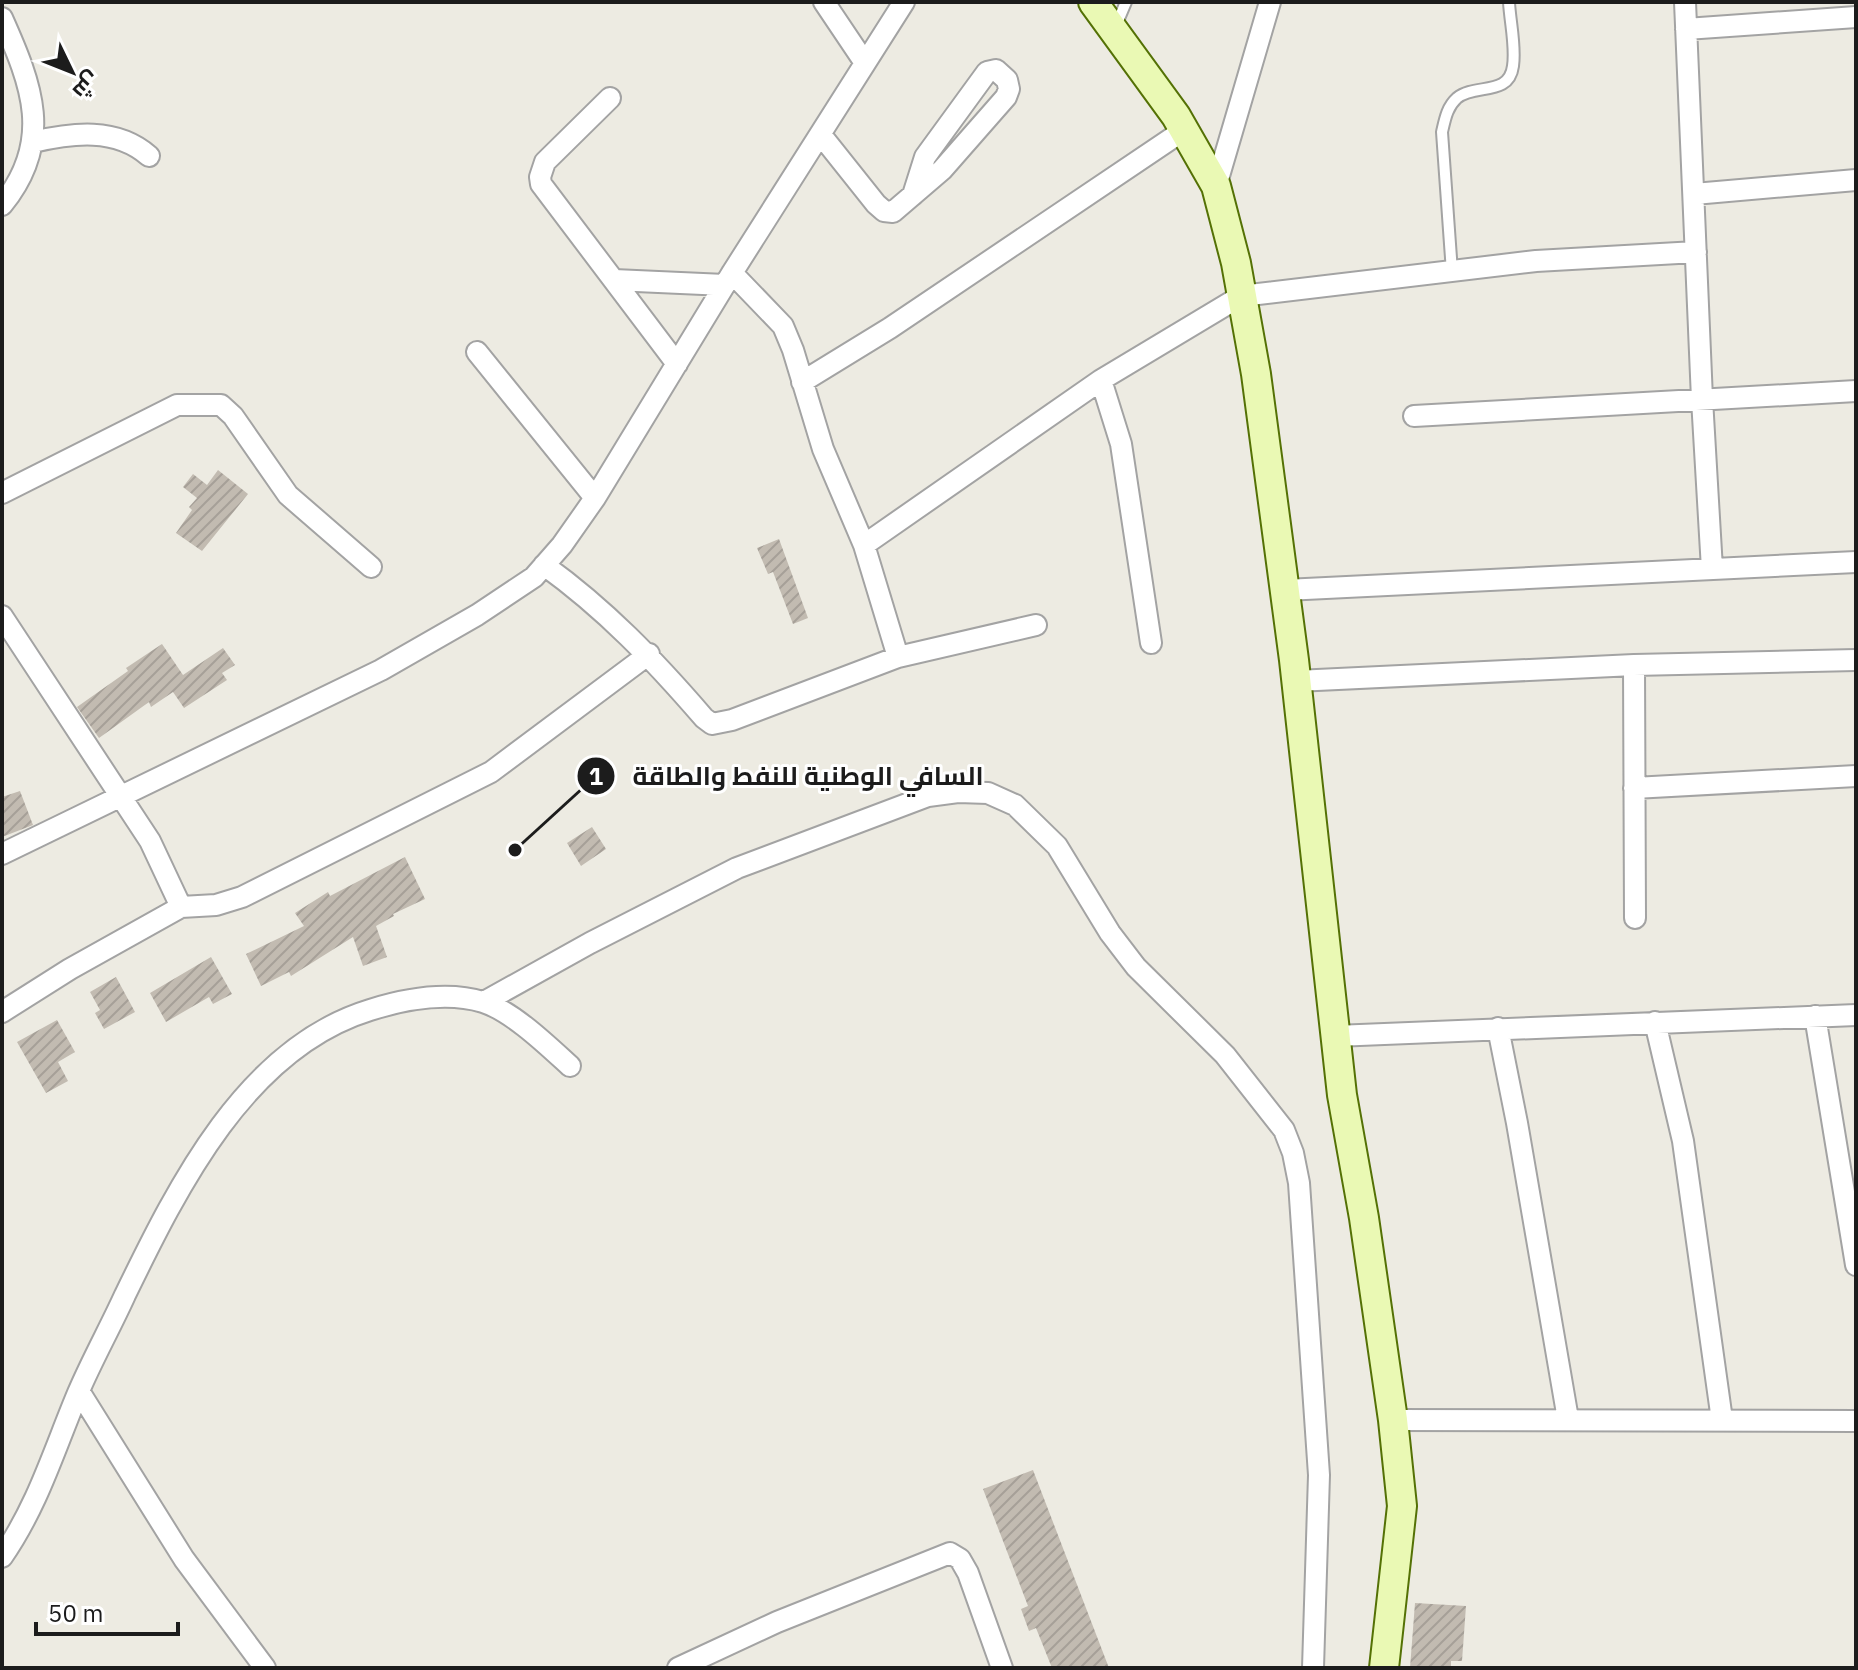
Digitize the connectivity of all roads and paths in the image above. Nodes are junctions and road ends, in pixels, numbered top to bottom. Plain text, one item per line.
1 (824, 2) edge
2 (904, 2) edge
3 (1093, 2) edge
4 (1126, 2) edge
5 (1270, 2) edge
6 (1509, 2) edge
7 (1685, 2) edge
8 (1856, 17) edge
9 (2, 18) edge
10 (1686, 29) junction
11 (1114, 30) junction
12 (865, 63) junction
13 (610, 98) dead end
14 (1184, 130) junction
15 (821, 135) junction
16 (33, 142) junction
17 (149, 156) dead end
18 (1856, 180) edge
19 (1216, 186) junction
20 (4, 193) edge
21 (1694, 194) junction
22 (913, 195) junction
23 (1696, 252) junction
24 (1452, 272) junction
25 (729, 279) junction
26 (614, 280) junction
27 (1241, 296) junction
28 (477, 352) dead end
29 (677, 364) junction
30 (1101, 380) junction
31 (802, 382) junction
32 (1856, 391) edge
33 (1702, 399) junction
34 (1414, 416) dead end
35 (2, 493) edge
36 (595, 498) junction
37 (864, 545) junction
38 (1856, 562) edge
39 (544, 565) junction
40 (371, 567) dead end
41 (1712, 569) junction
42 (1285, 590) junction
43 (2, 616) edge
44 (1036, 625) dead end
45 (1151, 643) dead end
46 (649, 654) junction
47 (898, 657) junction
48 (1856, 660) edge
49 (1634, 665) junction
50 (1296, 681) junction
51 (1856, 776) edge
52 (1634, 788) junction
53 (122, 796) junction
54 (2, 854) edge
55 (181, 907) junction
56 (1635, 918) dead end
57 (484, 1002) junction
58 (2, 1012) edge
59 (1856, 1015) edge
60 (1815, 1016) junction
61 (1655, 1022) junction
62 (1498, 1028) junction
63 (1335, 1036) junction
64 (570, 1066) dead end
65 (1856, 1265) edge
66 (79, 1391) junction
67 (1568, 1419) junction
68 (1393, 1420) junction
69 (1722, 1420) junction
70 (1856, 1421) edge
71 (2, 1557) edge
72 (265, 1668) edge
73 (678, 1668) edge
74 (1002, 1668) edge
75 (1313, 1668) edge
76 (1384, 1668) edge

1 - 12 street
2 - 12 street
3 - 11 main road
4 - 11 lane
5 - 19 street
6 - 24 lane
7 - 10 street
8 - 10 street
9 - 16 street
10 - 21 street
11 - 14 main road
12 - 15 street
13 - 26 street
14 - 19 main road
14 - 31 street
15 - 22 street
15 - 25 street
16 - 17 street
16 - 20 street
18 - 21 street
19 - 27 main road
21 - 23 street
22 - 22 street
23 - 24 street
23 - 33 street
24 - 27 street
25 - 26 street
25 - 29 street
25 - 31 street
26 - 29 street
27 - 30 street
27 - 42 main road
28 - 36 street
29 - 36 street
30 - 37 street
30 - 45 street
31 - 37 street
32 - 33 street
33 - 34 street
33 - 41 street
35 - 40 street
36 - 39 street
37 - 47 street
38 - 41 street
39 - 46 street
39 - 53 street
41 - 42 street
42 - 50 main road
43 - 53 street
44 - 47 street
46 - 47 street
46 - 55 street
48 - 49 street
49 - 50 street
49 - 52 street
50 - 63 main road
51 - 52 street
52 - 56 street
53 - 54 street
53 - 55 street
55 - 58 street
57 - 64 street
57 - 66 street
57 - 75 street
59 - 60 street
60 - 61 street
60 - 65 street
61 - 62 street
61 - 69 street
62 - 63 street
62 - 67 street
63 - 68 main road
66 - 71 street
66 - 72 street
67 - 68 street
67 - 69 street
68 - 76 main road
69 - 70 street
73 - 74 street

